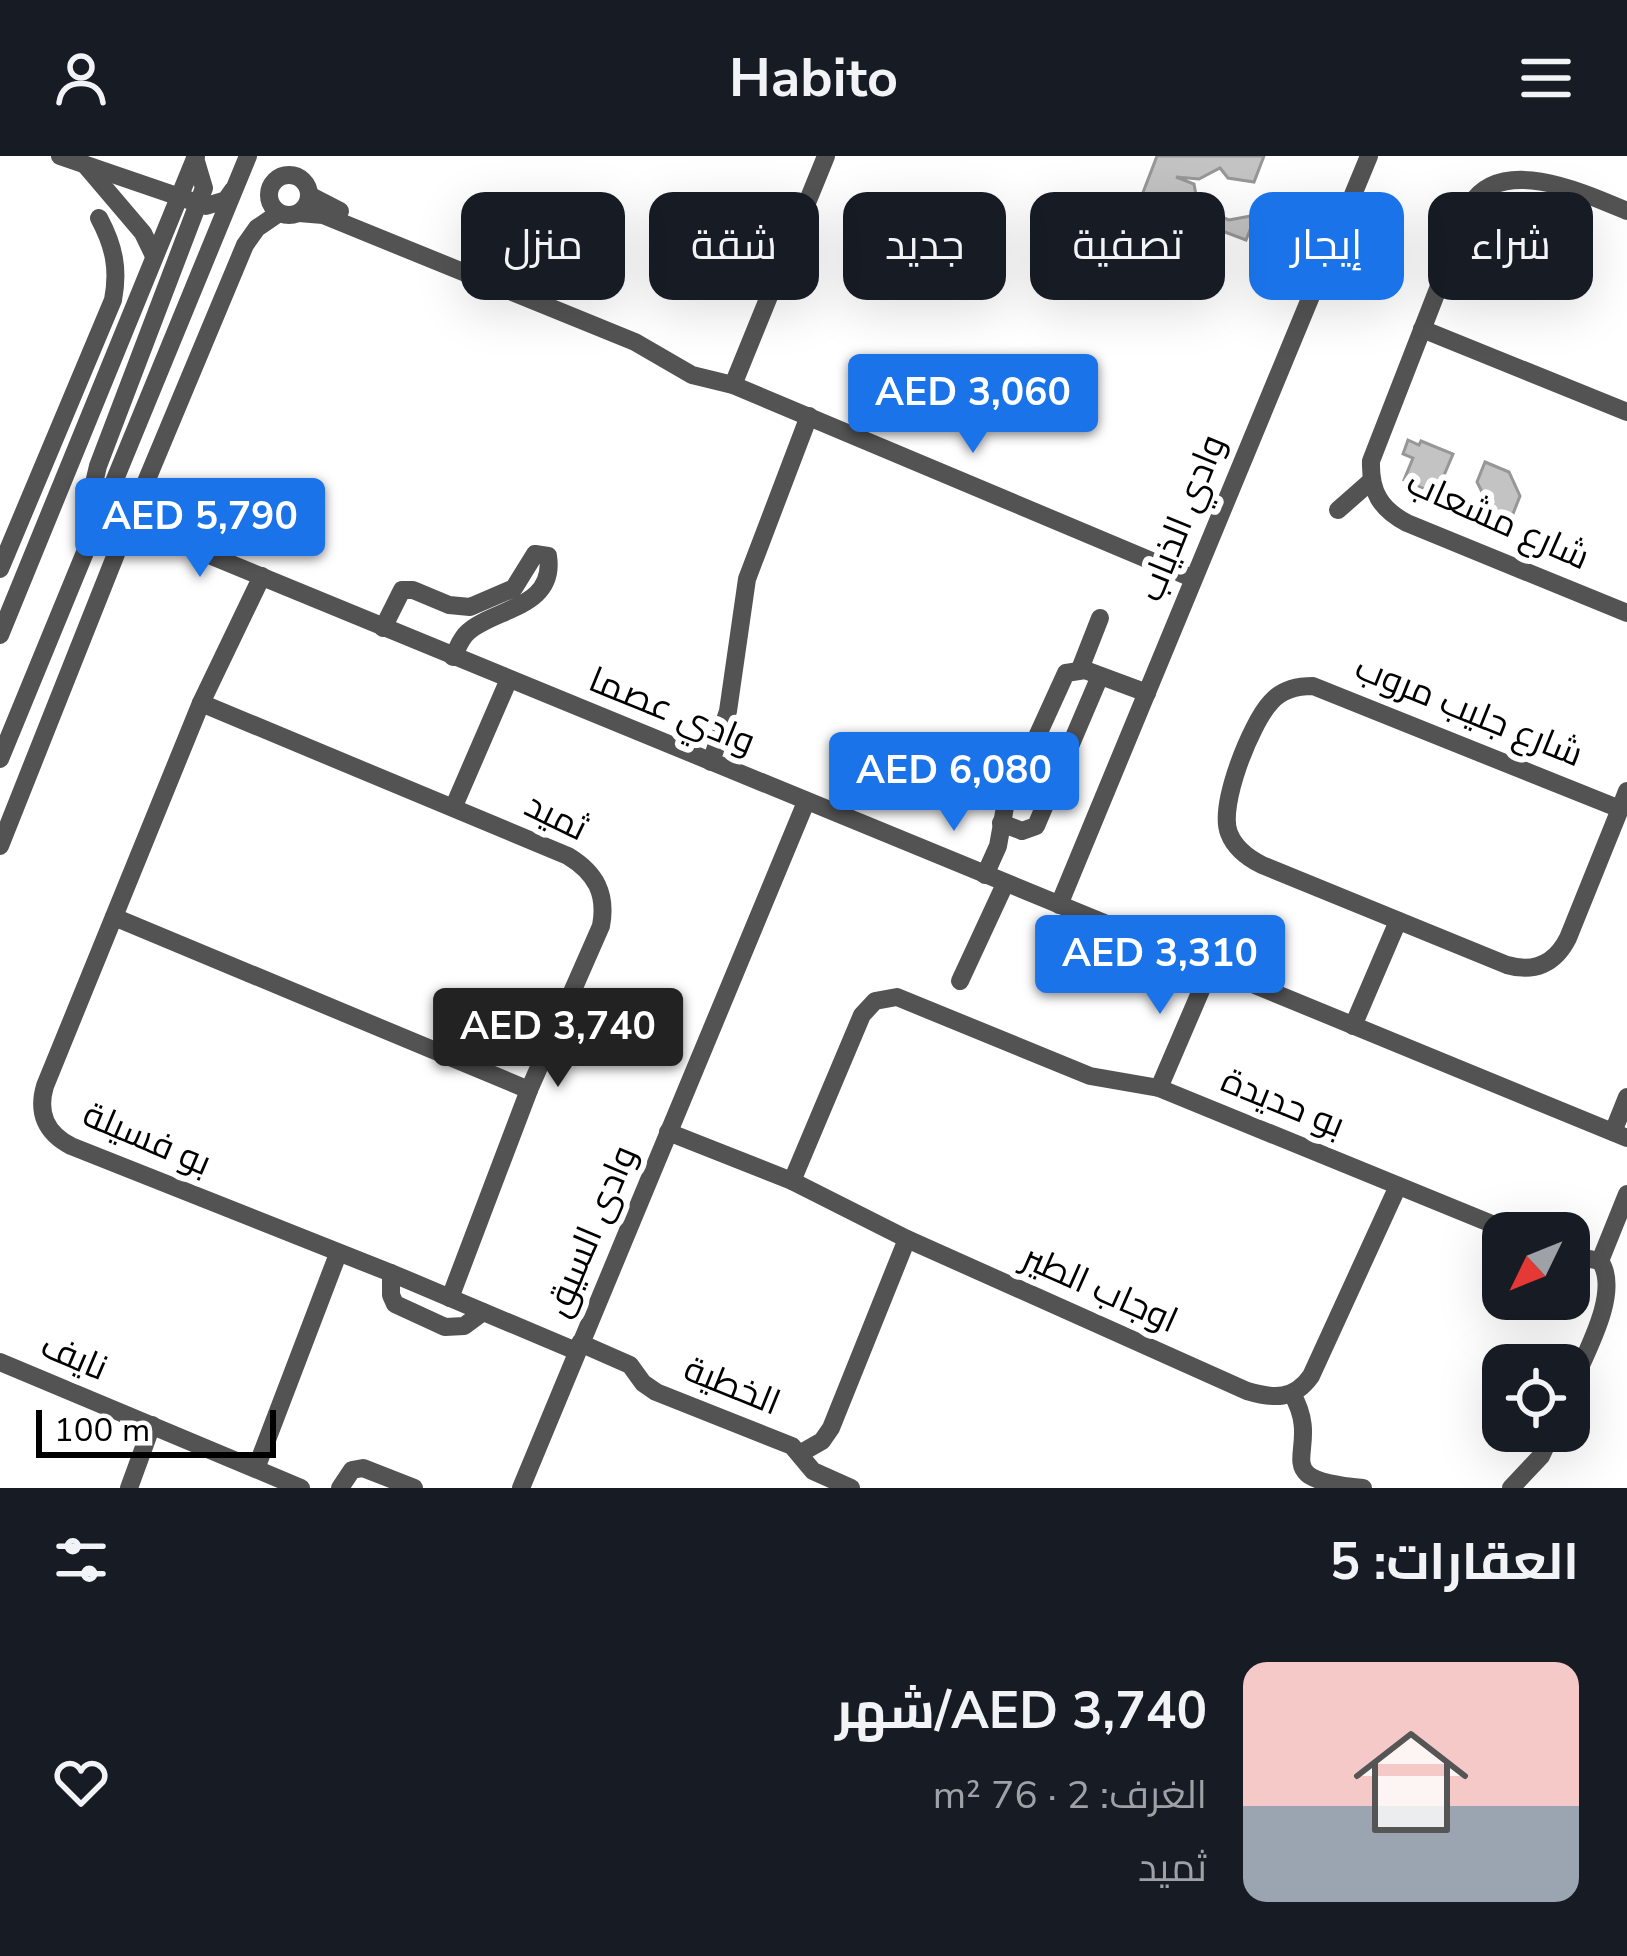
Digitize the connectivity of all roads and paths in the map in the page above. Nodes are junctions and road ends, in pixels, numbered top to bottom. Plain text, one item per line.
1 (60, 156) edge
2 (248, 156) edge
3 (290, 156) edge
4 (826, 156) edge
5 (1369, 156) edge
6 (194, 157) edge
7 (86, 166) junction
8 (236, 186) junction
9 (1478, 192) edge
10 (1582, 192) edge
11 (178, 196) junction
12 (1593, 197) edge
13 (297, 199) junction
14 (200, 204) junction
15 (1627, 211) edge
16 (100, 218) dead end
17 (154, 256) junction
18 (1434, 300) edge
19 (1422, 329) junction
20 (733, 385) junction
21 (1627, 412) edge
22 (809, 416) junction
23 (1370, 481) junction
24 (141, 492) junction
25 (1338, 510) dead end
26 (158, 534) junction
27 (92, 538) junction
28 (120, 544) junction
29 (0, 569) edge
30 (262, 576) junction
31 (1192, 578) junction
32 (1627, 613) edge
33 (1100, 618) dead end
34 (383, 628) junction
35 (0, 635) edge
36 (453, 657) junction
37 (1080, 669) junction
38 (1100, 676) junction
39 (509, 679) junction
40 (1147, 693) junction
41 (201, 704) junction
42 (39, 750) junction
43 (0, 759) edge
44 (711, 762) junction
45 (0, 772) edge
46 (1623, 800) edge
47 (806, 802) junction
48 (454, 806) junction
49 (1000, 823) junction
50 (0, 846) edge
51 (985, 875) junction
52 (1006, 884) junction
53 (1058, 905) junction
54 (114, 916) junction
55 (1398, 921) junction
56 (1210, 968) junction
57 (960, 981) dead end
58 (1352, 1026) junction
59 (1159, 1088) junction
60 (529, 1090) junction
61 (1627, 1097) edge
62 (668, 1132) junction
63 (1620, 1135) edge
64 (792, 1181) junction
65 (1398, 1186) junction
66 (1627, 1194) edge
67 (1482, 1220) edge
68 (908, 1239) junction
69 (338, 1253) junction
70 (1590, 1259) edge
71 (1600, 1261) junction
72 (391, 1273) junction
73 (449, 1298) junction
74 (483, 1312) junction
75 (1588, 1344) edge
76 (578, 1347) junction
77 (0, 1362) edge
78 (1292, 1394) junction
79 (152, 1425) junction
80 (1543, 1452) edge
81 (801, 1453) junction
82 (257, 1466) junction
83 (1303, 1468) junction
84 (129, 1488) edge
85 (302, 1488) edge
86 (340, 1488) edge
87 (414, 1488) edge
88 (521, 1488) edge
89 (851, 1488) edge
90 (1292, 1488) edge
91 (1364, 1488) edge
92 (1511, 1488) edge

1 - 7 street
2 - 8 street
3 - 13 street
4 - 20 street
5 - 31 street, وادي الذياب
6 - 11 street
6 - 14 street
7 - 11 street
7 - 17 street
8 - 14 street
8 - 27 street
9 - 10 street, شارع مشعاب
11 - 14 street
11 - 17 street
12 - 15 street, شارع مشعاب
13 - 20 street
13 - 24 street
14 - 27 street
16 - 29 street
17 - 35 street
18 - 19 street, شارع مشعاب
19 - 21 street
19 - 23 street, شارع مشعاب
20 - 22 street
22 - 31 street
22 - 44 street
23 - 25 street
23 - 32 street, شارع مشعاب
24 - 26 street
24 - 28 street
26 - 28 street
26 - 30 street, وادي عصما
27 - 43 street
28 - 42 street
30 - 34 street, وادي عصما
30 - 41 street, بو فسيلة
31 - 40 street, وادي الذياب
33 - 37 street
34 - 36 street, وادي عصما
34 - 36 street
36 - 39 street, وادي عصما
37 - 38 street
37 - 49 street
38 - 40 street
38 - 49 street
39 - 44 street, وادي عصما
39 - 48 street
40 - 53 street, وادي الذياب
41 - 48 street, ثميد
41 - 54 street, بو فسيلة
42 - 45 street
42 - 50 street
44 - 47 street, وادي عصما
46 - 55 street, شارع جليب مروب
46 - 55 street, شارع جليب مروب
47 - 51 street, وادي عصما
47 - 62 street, وادى السيق
48 - 60 street, ثميد
49 - 51 street
51 - 52 street, وادي عصما
52 - 53 street, وادي عصما
52 - 57 street
53 - 56 street, وادي عصما
54 - 60 street
54 - 69 street, بو فسيلة
55 - 58 street
56 - 58 street, وادي عصما
56 - 59 street
58 - 63 street, وادي عصما
59 - 64 street, بو حديدة
59 - 65 street, بو حديدة
60 - 73 street, ثميد
61 - 63 street
62 - 64 street, اوجاب الطير
62 - 76 street, وادى السيق
64 - 68 street, اوجاب الطير
65 - 67 street, بو حديدة
65 - 78 street
66 - 71 street
68 - 78 street, اوجاب الطير
68 - 81 street, الخطية
69 - 72 street, بو فسيلة
69 - 82 street
70 - 71 street
71 - 75 street
72 - 73 street, بو فسيلة
72 - 74 street
73 - 74 street, بو فسيلة
74 - 76 street, بو فسيلة
76 - 81 street, الخطية
76 - 88 street, وادى السيق
77 - 79 street, نايف
78 - 83 street
79 - 82 street, نايف
79 - 84 street
80 - 92 street
81 - 89 street, الخطية
82 - 85 street, نايف
83 - 90 street
83 - 91 street
86 - 87 street

